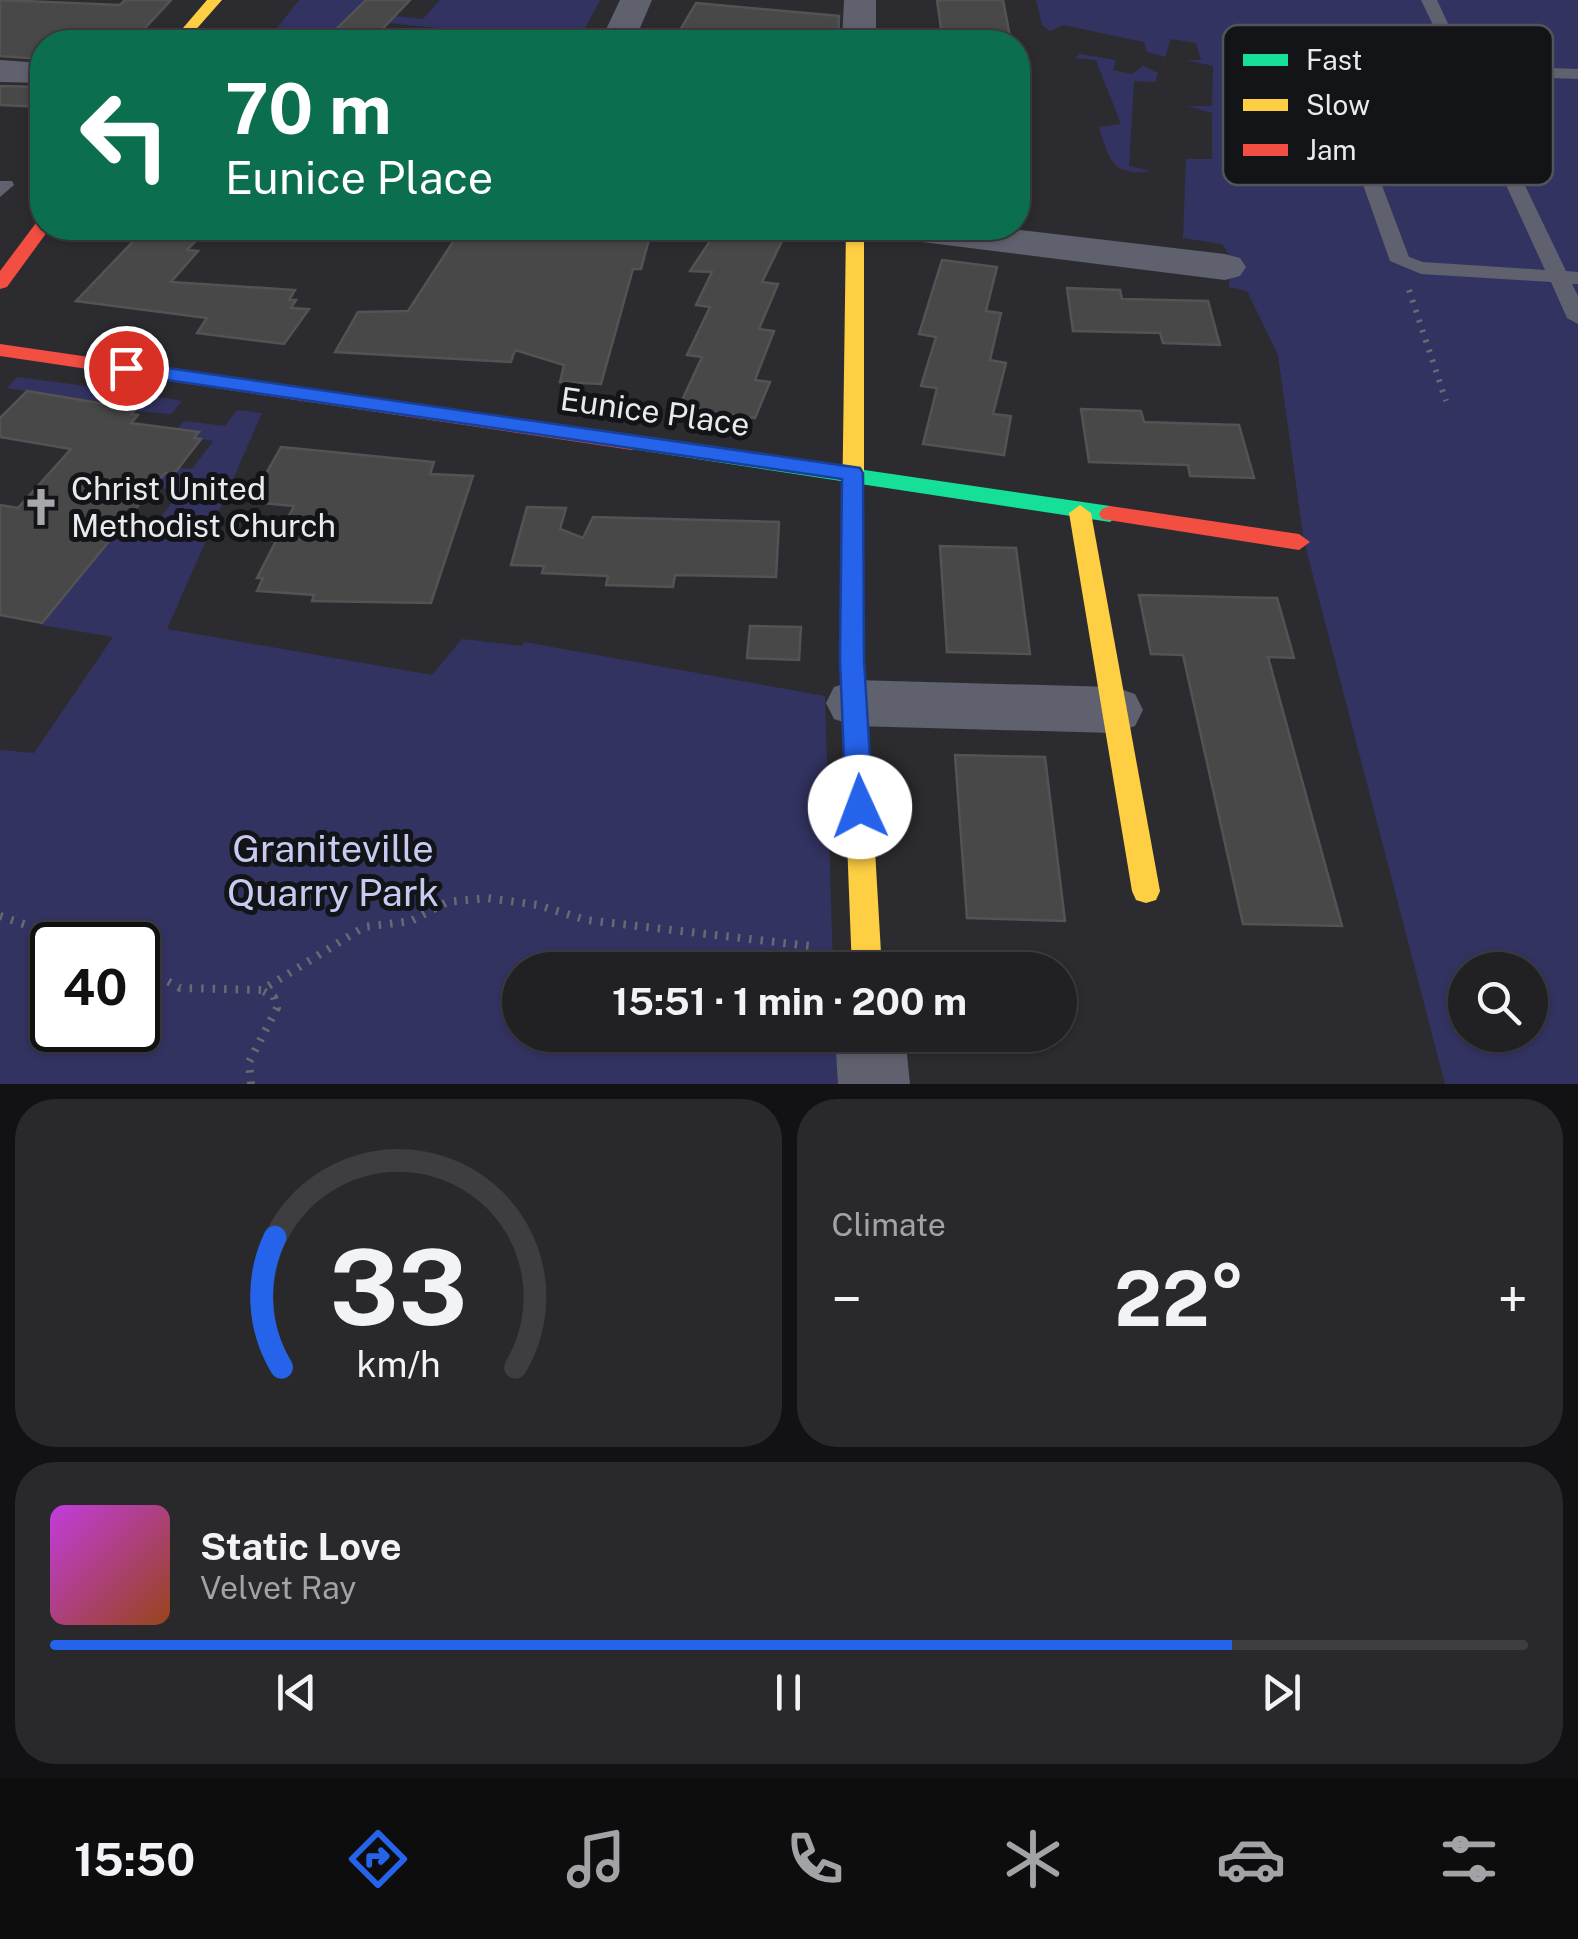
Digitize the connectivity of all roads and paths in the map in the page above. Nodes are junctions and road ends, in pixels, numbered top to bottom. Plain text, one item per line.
1 (215, 0) edge
2 (636, 0) edge
3 (860, 0) edge
4 (1428, 0) edge
5 (1440, 25) edge
6 (189, 30) edge
7 (622, 30) edge
8 (859, 30) edge
9 (0, 71) edge
10 (30, 72) edge
11 (1553, 73) edge
12 (1578, 74) edge
13 (1372, 185) edge
14 (1520, 185) edge
15 (32, 240) edge
16 (854, 240) edge
17 (1004, 240) edge
18 (1400, 261) junction
19 (1225, 267) dead end
20 (1568, 278) edge
21 (0, 283) edge
22 (1578, 318) edge
23 (0, 350) edge
24 (1446, 402) dead end
25 (852, 473) junction
26 (1080, 512) junction
27 (1299, 542) dead end
28 (855, 703) junction
29 (1114, 710) junction
30 (1146, 891) dead end
31 (0, 916) edge
32 (30, 926) edge
33 (866, 945) junction
34 (866, 952) edge
35 (160, 977) edge
36 (262, 990) junction
37 (871, 1052) edge
38 (251, 1084) edge
39 (874, 1084) edge

1 - 6 street
2 - 7 street
3 - 8 street
4 - 5 lane
9 - 10 street
11 - 12 lane
13 - 18 lane
14 - 20 lane
15 - 21 street
16 - 25 street
17 - 19 street
18 - 20 lane
18 - 24 path
20 - 22 lane
23 - 25 street, Eunice Place
25 - 26 street, Eunice Place
25 - 28 street
26 - 27 street, Eunice Place
26 - 29 street
28 - 29 street
28 - 33 street
29 - 30 street
31 - 32 path
33 - 34 street
33 - 36 path
35 - 36 path
36 - 38 path
37 - 39 street

